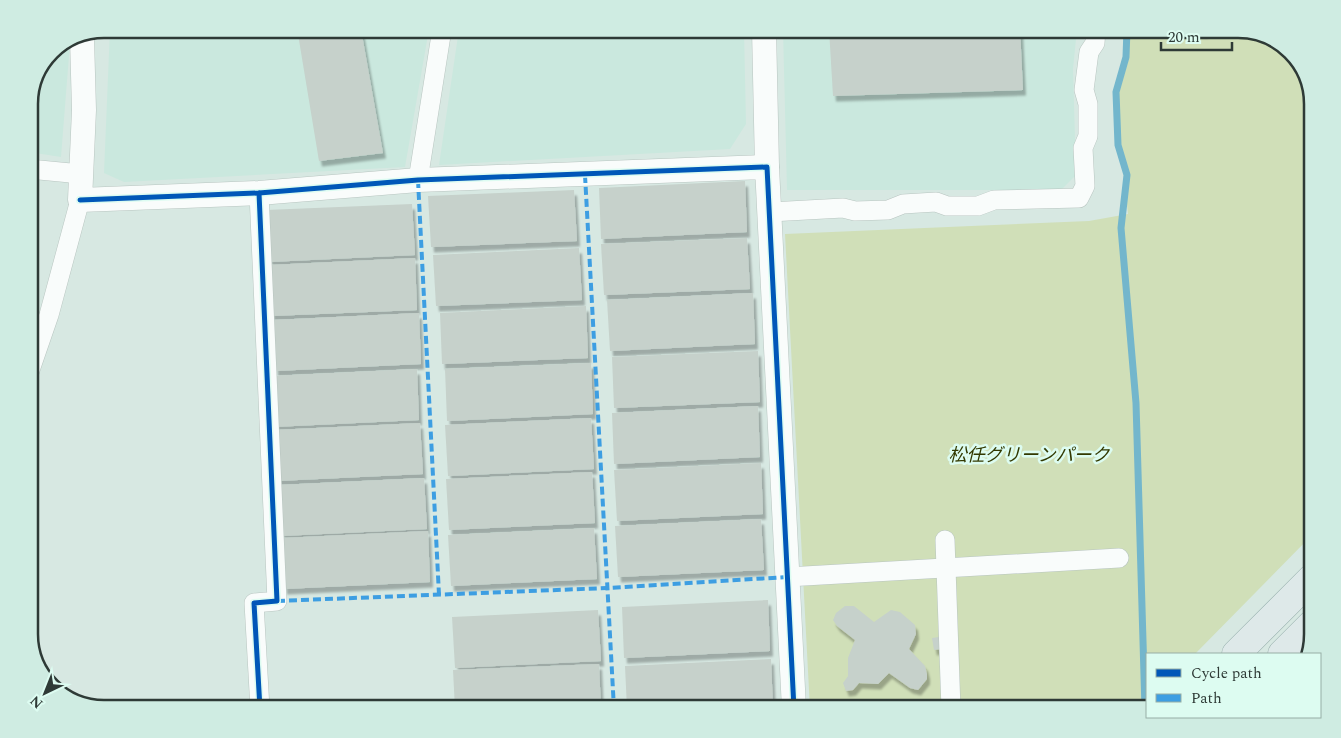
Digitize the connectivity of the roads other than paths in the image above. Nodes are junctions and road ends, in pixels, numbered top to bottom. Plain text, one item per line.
1 (441, 37) edge
2 (764, 37) edge
3 (1095, 37) edge
4 (82, 41) edge
5 (767, 167) junction
6 (38, 170) edge
7 (81, 174) junction
8 (418, 180) junction
9 (258, 193) junction
10 (80, 200) junction
11 (770, 212) junction
12 (38, 347) edge
13 (945, 540) dead end
14 (1119, 558) dead end
15 (947, 568) junction
16 (787, 576) junction
17 (1304, 586) edge
18 (1304, 632) edge
19 (1237, 653) edge
20 (1283, 653) edge
21 (259, 700) edge
22 (794, 700) edge
23 (951, 700) edge

1 - 8 street
2 - 5 street
3 - 11 street
4 - 7 street
5 - 8 street
5 - 11 street
6 - 7 street
7 - 10 street
8 - 9 street
9 - 10 street
9 - 21 street
10 - 12 street
11 - 16 street
13 - 15 street
14 - 15 street
15 - 16 street
15 - 23 street
16 - 22 street
17 - 19 main road
18 - 20 main road

